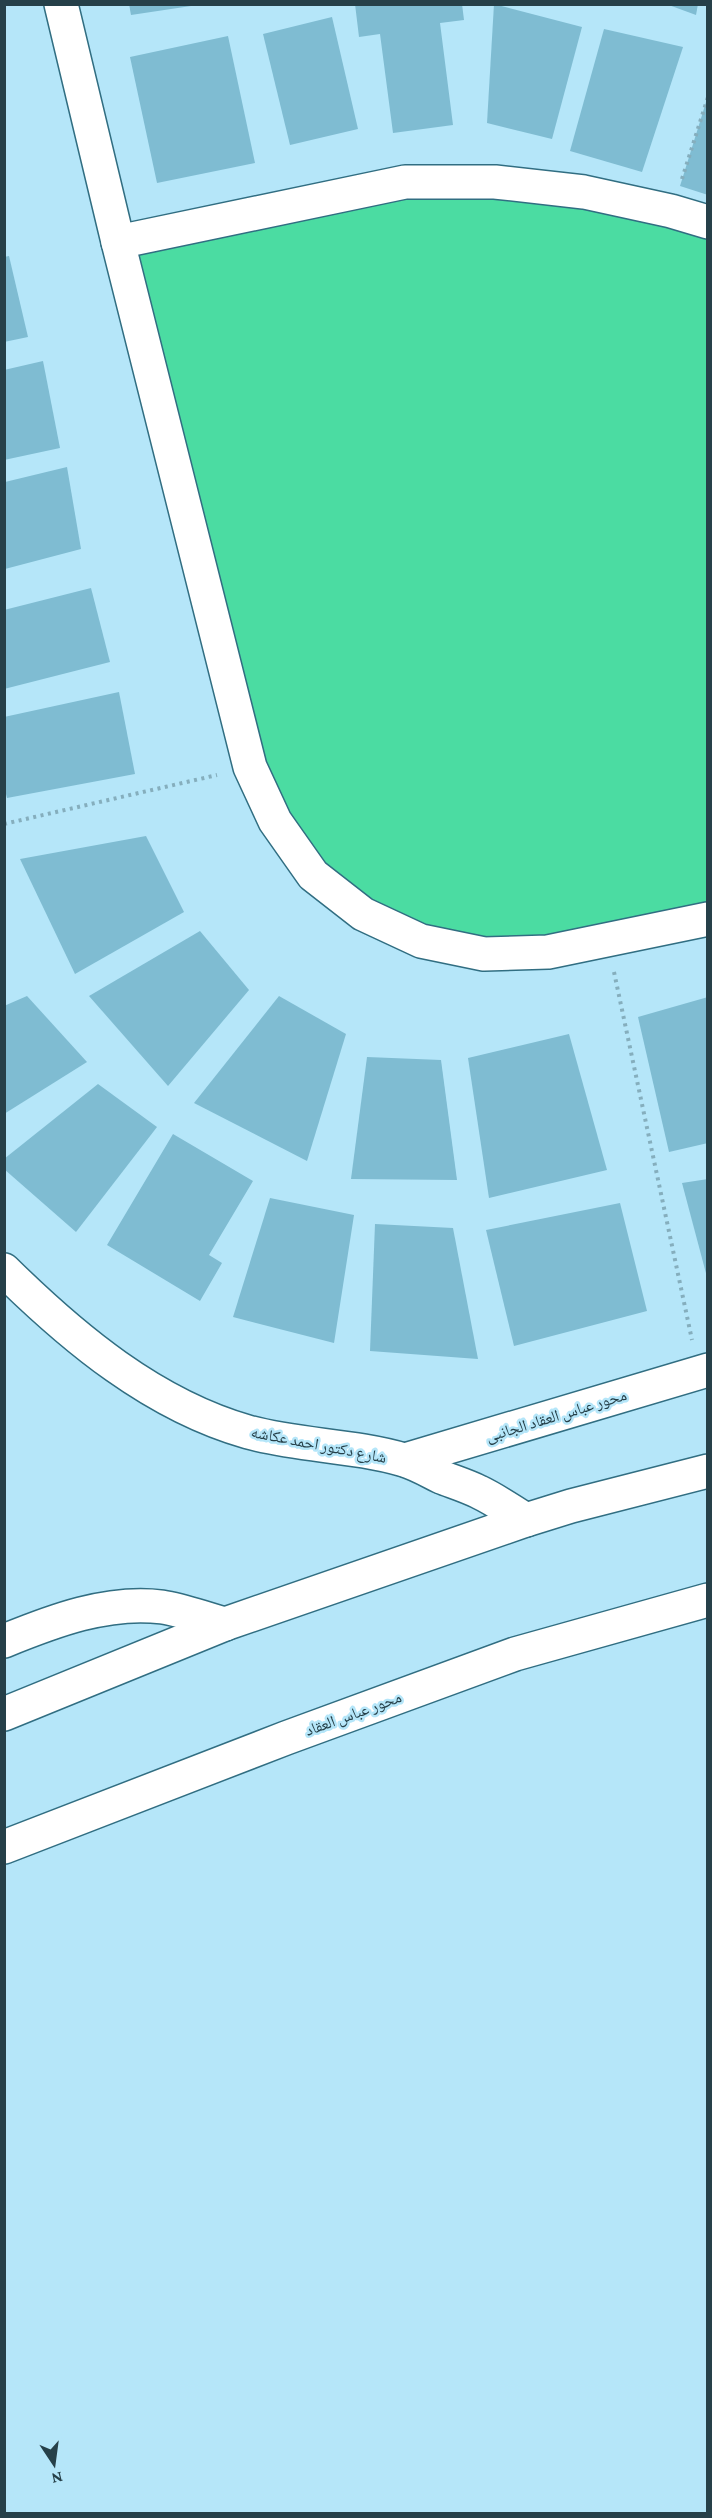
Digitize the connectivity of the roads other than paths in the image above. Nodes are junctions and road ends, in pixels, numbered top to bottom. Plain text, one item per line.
1 (61, 4) edge
2 (708, 222) edge
3 (118, 242) junction
4 (708, 919) edge
5 (4, 1270) edge
6 (703, 1371) edge
7 (405, 1461) junction
8 (708, 1471) edge
9 (526, 1520) junction
10 (708, 1600) edge
11 (225, 1624) junction
12 (4, 1641) edge
13 (4, 1714) edge
14 (4, 1847) edge

1 - 3 street
2 - 3 street
3 - 4 street
5 - 7 street, شارع دكتور احمد عكاشه
6 - 7 street, محور عباس العقاد الجانبى
7 - 9 street, شارع دكتور احمد عكاشه
8 - 9 street
9 - 11 street
10 - 14 street, محور عباس العقاد
11 - 12 street
11 - 13 street

